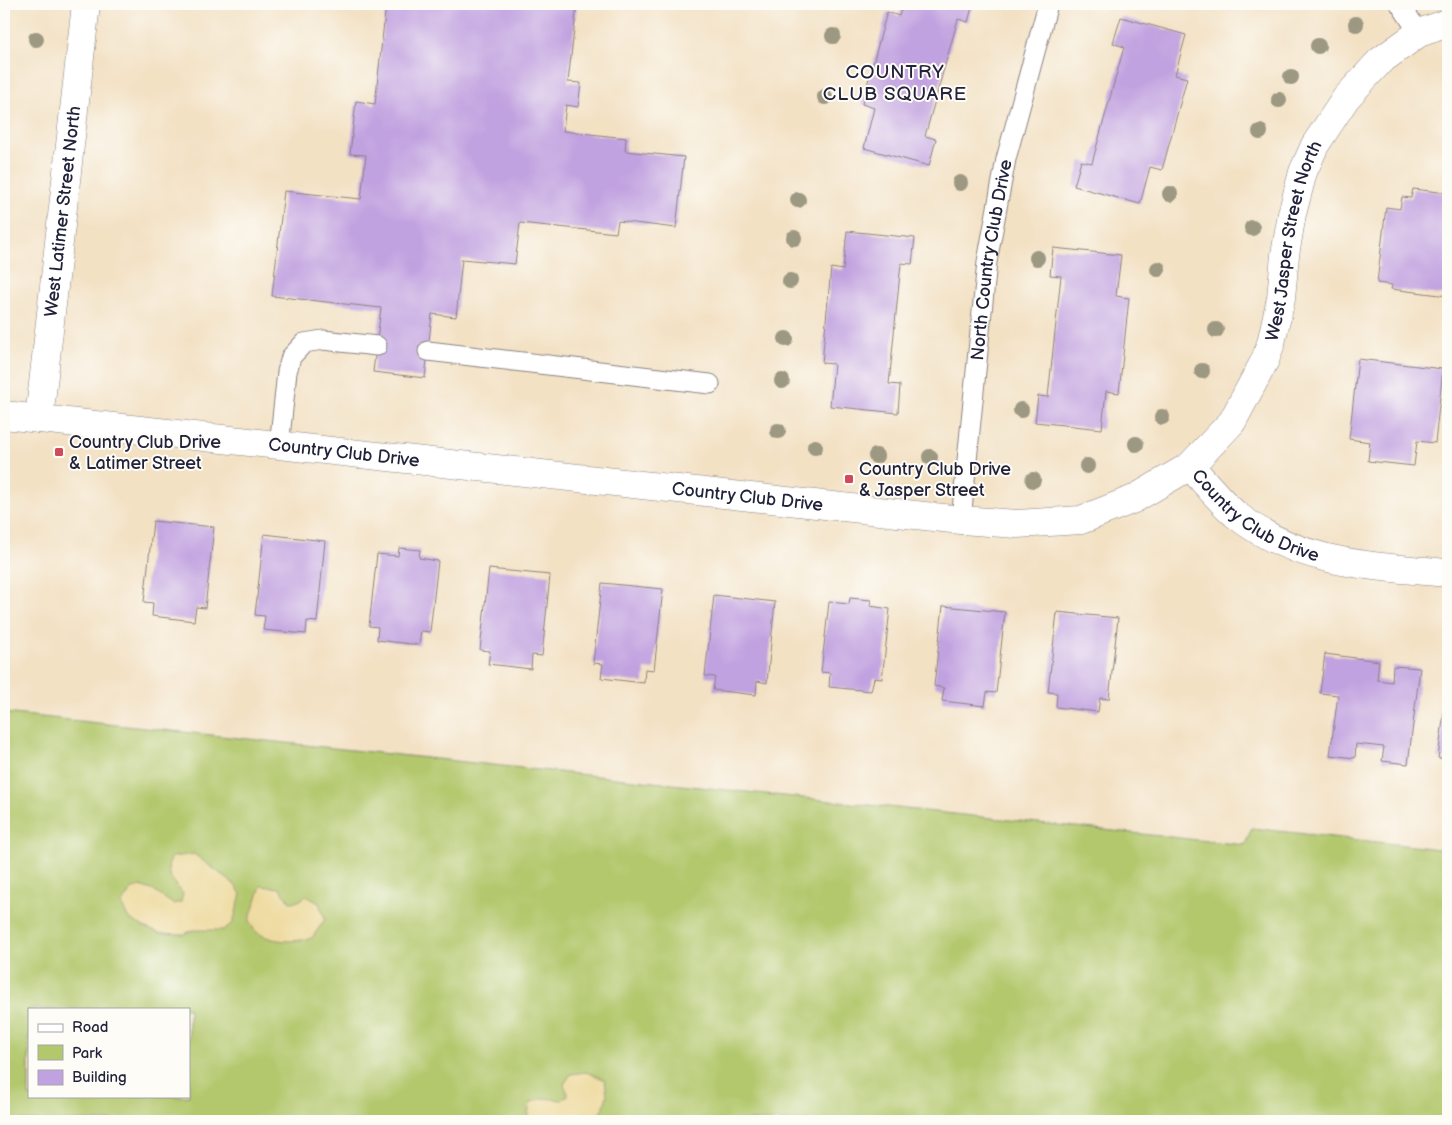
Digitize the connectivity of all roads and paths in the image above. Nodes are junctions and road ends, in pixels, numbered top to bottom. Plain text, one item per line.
1 (86, 4) edge
2 (1048, 4) edge
3 (1400, 4) edge
4 (1448, 23) edge
5 (1419, 33) junction
6 (377, 346) dead end
7 (428, 351) dead end
8 (710, 384) dead end
9 (4, 416) edge
10 (39, 420) junction
11 (280, 446) junction
12 (1190, 466) junction
13 (961, 520) junction
14 (1448, 573) edge

1 - 10 street, West Latimer Street North
2 - 13 lane, North Country Club Drive
3 - 5 lane
4 - 5 street, West Jasper Street North
5 - 12 street, West Jasper Street North
6 - 11 lane
7 - 8 lane
9 - 10 street, Country Club Drive
10 - 11 street, Country Club Drive
11 - 13 street, Country Club Drive
12 - 13 street, Country Club Drive
12 - 14 street, Country Club Drive

